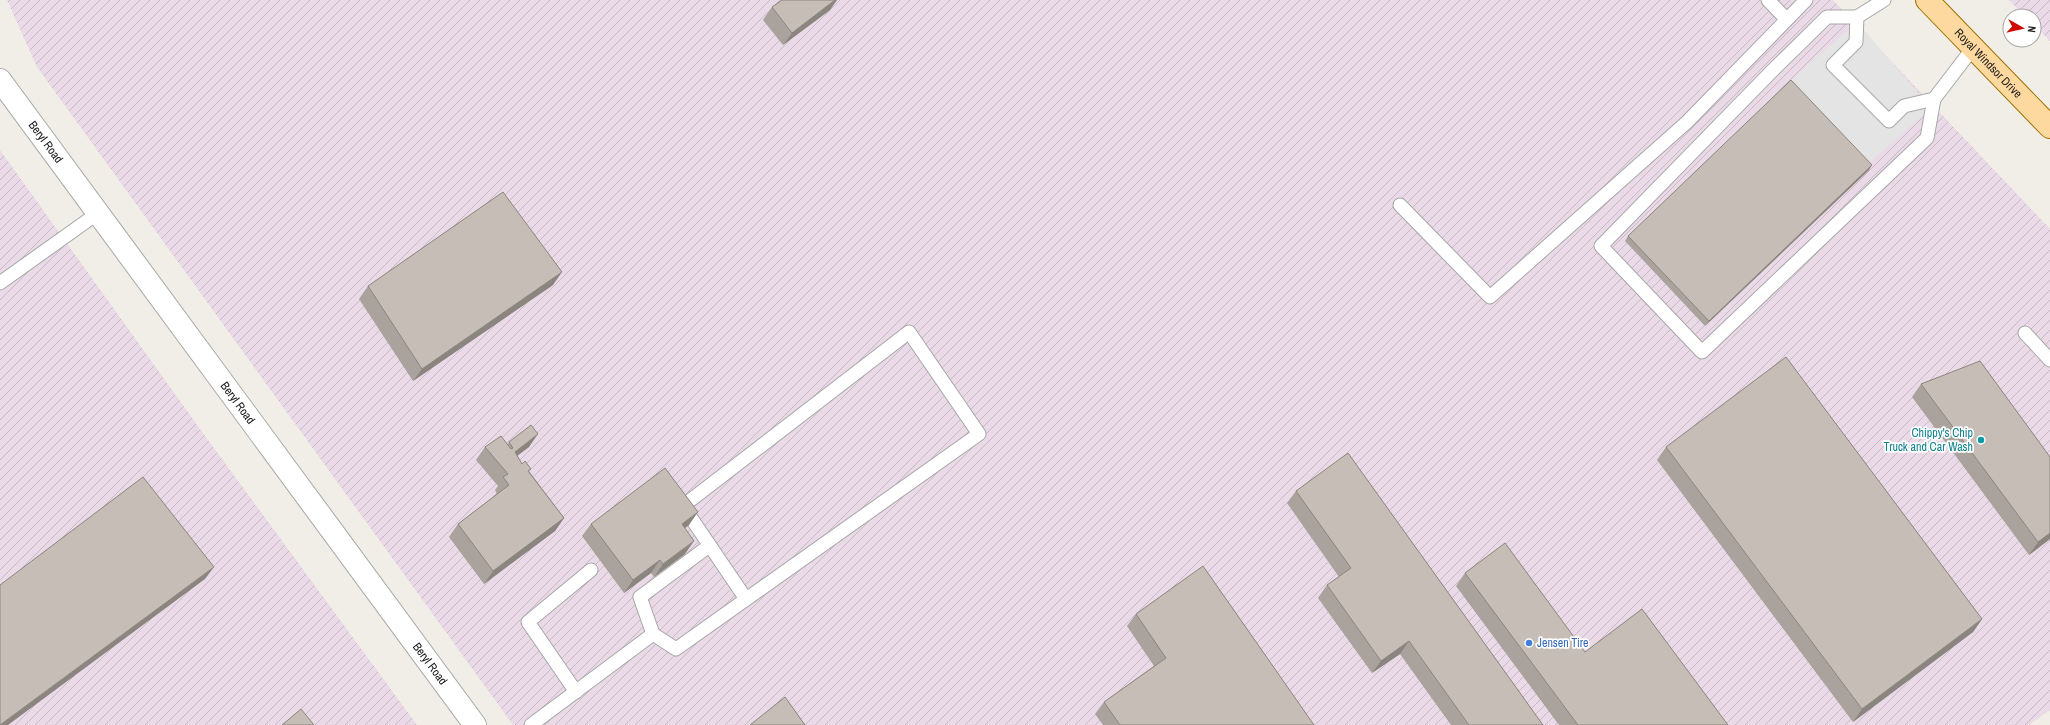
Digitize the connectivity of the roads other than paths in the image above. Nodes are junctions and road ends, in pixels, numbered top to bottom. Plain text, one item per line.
1 (1768, 0) edge
2 (1806, 0) edge
3 (1884, 0) edge
4 (1926, 0) edge
5 (1857, 17) junction
6 (1786, 19) junction
7 (1973, 48) junction
8 (0, 80) edge
9 (1934, 99) junction
10 (2050, 127) edge
11 (1400, 205) dead end
12 (98, 213) junction
13 (0, 283) edge
14 (2025, 333) dead end
15 (2050, 360) edge
16 (709, 546) junction
17 (591, 570) dead end
18 (746, 599) junction
19 (653, 634) junction
20 (576, 692) junction
21 (475, 725) edge
22 (530, 725) edge

1 - 6 lane
2 - 6 lane
3 - 5 lane
4 - 7 main road, Royal Windsor Drive
5 - 9 lane
5 - 9 lane
6 - 11 lane
7 - 9 lane
7 - 10 main road, Royal Windsor Drive
8 - 12 street, Beryl Road
12 - 13 lane
12 - 21 street, Beryl Road
14 - 15 lane
16 - 18 lane
16 - 18 lane
16 - 19 lane
17 - 20 lane
18 - 19 lane
19 - 20 lane
20 - 22 lane

